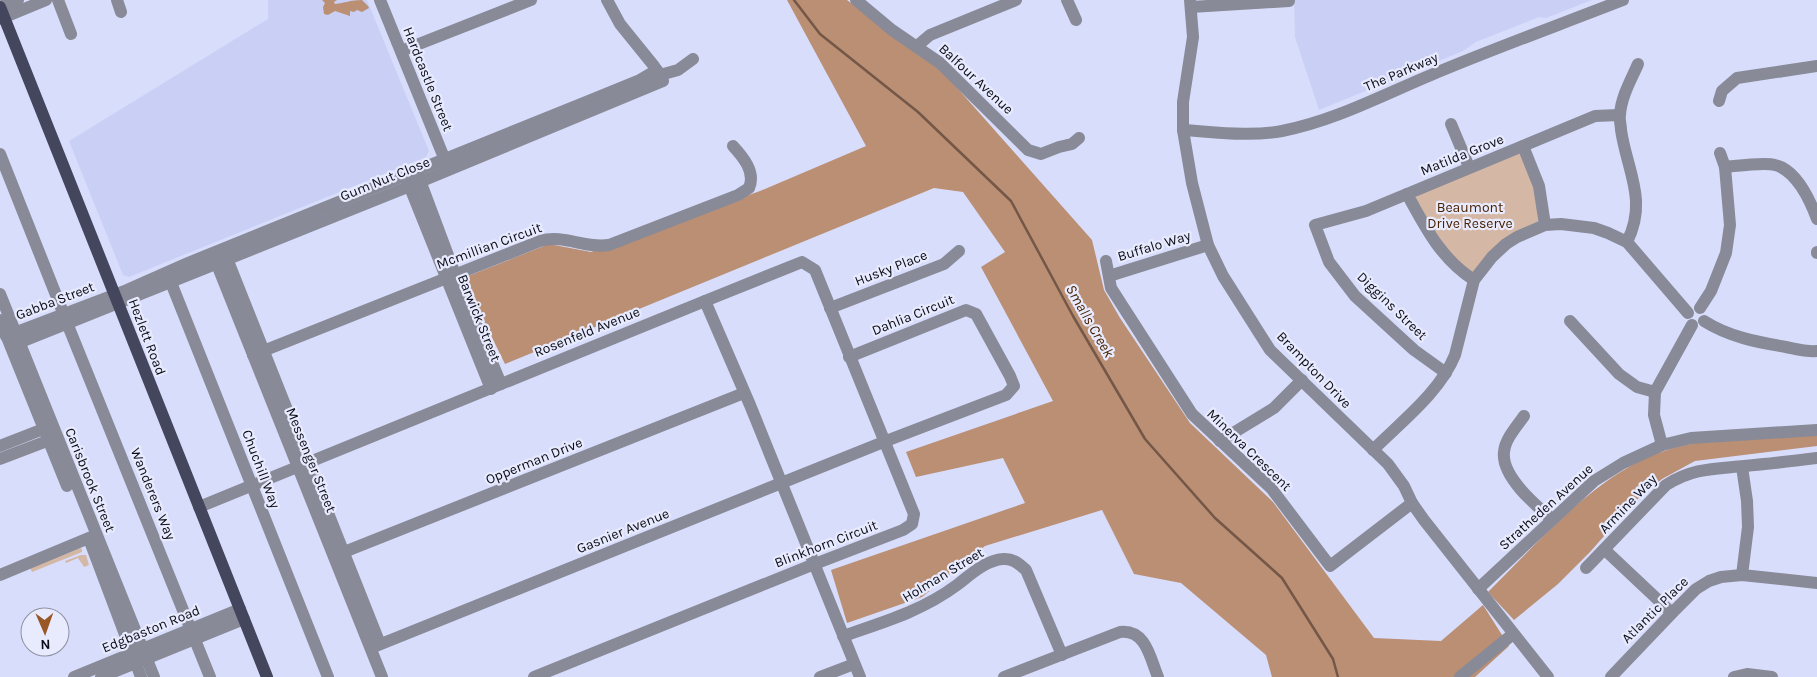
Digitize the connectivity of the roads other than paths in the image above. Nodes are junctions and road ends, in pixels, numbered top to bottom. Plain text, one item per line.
1 (18, 0) edge
2 (46, 0) edge
3 (58, 0) edge
4 (380, 0) edge
5 (531, 0) edge
6 (608, 0) edge
7 (856, 0) edge
8 (1016, 0) edge
9 (1067, 0) edge
10 (1623, 0) edge
11 (1289, 1) edge
12 (1190, 4) edge
13 (1, 14) edge
14 (1076, 20) dead end
15 (71, 34) dead end
16 (917, 46) junction
17 (401, 51) junction
18 (694, 59) dead end
19 (1638, 64) dead end
20 (1817, 66) edge
21 (660, 75) junction
22 (1719, 101) dead end
23 (1620, 115) junction
24 (1451, 124) dead end
25 (1183, 130) junction
26 (1079, 138) dead end
27 (733, 146) dead end
28 (1523, 146) junction
29 (1720, 153) dead end
30 (0, 154) edge
31 (446, 164) junction
32 (1469, 167) junction
33 (1724, 167) junction
34 (413, 178) junction
35 (1407, 194) junction
36 (1817, 218) edge
37 (1315, 225) joint
38 (1545, 225) junction
39 (1627, 242) junction
40 (1208, 245) junction
41 (959, 251) dead end
42 (220, 256) junction
43 (1106, 261) dead end
44 (451, 276) junction
45 (1109, 276) junction
46 (168, 277) junction
47 (1474, 280) junction
48 (0, 294) edge
49 (116, 299) junction
50 (705, 301) junction
51 (830, 308) junction
52 (1702, 315) junction
53 (66, 319) junction
54 (1690, 319) junction
55 (0, 320) edge
56 (1570, 321) dead end
57 (13, 339) junction
58 (1817, 351) edge
59 (259, 353) junction
60 (849, 358) junction
61 (1446, 373) junction
62 (1302, 380) junction
63 (496, 386) junction
64 (1655, 392) junction
65 (744, 393) junction
66 (1524, 416) dead end
67 (1817, 430) edge
68 (50, 433) junction
69 (886, 441) junction
70 (1220, 441) junction
71 (1662, 445) junction
72 (0, 446) edge
73 (1373, 450) junction
74 (1817, 458) edge
75 (0, 459) edge
76 (303, 464) junction
77 (1742, 467) junction
78 (781, 484) junction
79 (251, 485) junction
80 (1412, 503) junction
81 (199, 507) junction
82 (1552, 519) junction
83 (92, 536) junction
84 (1604, 550) junction
85 (339, 555) junction
86 (1586, 568) dead end
87 (816, 569) junction
88 (0, 574) edge
89 (1742, 574) junction
90 (1817, 583) edge
91 (1478, 590) junction
92 (1672, 613) junction
93 (242, 614) junction
94 (193, 634) junction
95 (1513, 634) junction
96 (842, 636) junction
97 (376, 646) junction
98 (1062, 654) junction
99 (139, 656) junction
100 (856, 673) edge
101 (74, 677) edge
102 (101, 677) edge
103 (142, 677) edge
104 (154, 677) edge
105 (210, 677) edge
106 (267, 677) edge
107 (328, 677) edge
108 (382, 677) edge
109 (534, 677) edge
110 (820, 677) edge
111 (1004, 677) edge
112 (1158, 677) edge
113 (1460, 677) edge
114 (1548, 677) edge
115 (1611, 677) edge
116 (1734, 677) edge
117 (1772, 677) edge

1 - 13 street
2 - 13 street
3 - 15 street
4 - 17 street, Hardcastle Street
5 - 17 street
6 - 21 street
7 - 16 street, Balfour Avenue
8 - 16 street
9 - 14 street
10 - 25 street, The Parkway
11 - 12 street
12 - 25 street, Brampton Drive
13 - 49 main road, Hezlett Road
16 - 26 street, Balfour Avenue
17 - 31 street, Hardcastle Street
18 - 21 street, Gum Nut Close
19 - 23 street
20 - 22 street
21 - 31 street, Gum Nut Close
23 - 28 street, Matilda Grove
23 - 39 street
24 - 32 street
25 - 40 street, Brampton Drive
27 - 44 street, Mcmillian Circuit
28 - 32 street, Matilda Grove
28 - 38 street
29 - 33 street
30 - 53 street, Wanderers Way
31 - 34 street, Gum Nut Close
32 - 35 street, Matilda Grove
33 - 36 street
33 - 52 street
34 - 42 street, Gum Nut Close
34 - 44 street, Barwick Street
35 - 37 street, Matilda Grove
35 - 47 street
37 - 61 street, Diggins Street
38 - 39 street
38 - 47 street
39 - 54 street
40 - 45 street, Buffalo Way
40 - 62 street, Brampton Drive
41 - 51 street, Husky Place
42 - 46 street, Gum Nut Close
42 - 59 street, Messenger Street
43 - 45 street, Minerva Crescent
44 - 59 street, Mcmillian Circuit
44 - 63 street, Barwick Street
45 - 70 street, Minerva Crescent
46 - 49 street, Gum Nut Close
46 - 79 street, Chuchill Way
47 - 61 street
48 - 57 street, Carisbrook Street
49 - 53 street, Gabba Street
49 - 81 main road, Hezlett Road
50 - 51 street, Rosenfeld Avenue
50 - 63 street, Rosenfeld Avenue
50 - 65 street
51 - 60 street, Blinkhorn Circuit
52 - 54 street
52 - 58 street
53 - 57 street, Gabba Street
53 - 94 street, Wanderers Way
54 - 64 street
55 - 57 street, Carisbrook Street
56 - 64 street
57 - 68 street, Carisbrook Street
59 - 76 street, Messenger Street
60 - 69 street, Blinkhorn Circuit
60 - 69 street, Dahlia Circuit
61 - 73 street
62 - 70 street
62 - 73 street, Brampton Drive
63 - 76 street, Rosenfeld Avenue
64 - 71 street
65 - 78 street
65 - 85 street, Opperman Drive
66 - 82 street
67 - 71 street, Stratheden Avenue
68 - 72 street
68 - 75 street
68 - 83 street, Carisbrook Street
69 - 78 street, Gasnier Avenue
69 - 87 street, Blinkhorn Circuit
70 - 80 street, Minerva Crescent
71 - 82 street, Stratheden Avenue
73 - 80 street, Brampton Drive
74 - 77 street, Armine Way
76 - 79 street, Rosenfeld Avenue
76 - 85 street, Messenger Street
77 - 84 street, Armine Way
77 - 89 street
78 - 87 street
78 - 97 street, Gasnier Avenue
79 - 81 street, Rosenfeld Avenue
79 - 107 street, Chuchill Way
80 - 91 street, Brampton Drive
81 - 93 main road, Hezlett Road
82 - 91 street, Stratheden Avenue
83 - 88 street
83 - 99 street, Carisbrook Street
84 - 86 street, Armine Way
84 - 92 street
85 - 97 street, Messenger Street
87 - 96 street
87 - 109 street, Blinkhorn Circuit
89 - 90 street, Atlantic Place
89 - 92 street, Atlantic Place
91 - 95 street, Brampton Drive
92 - 115 street, Atlantic Place
93 - 94 street, Edgbaston Road
93 - 106 main road, Hezlett Road
94 - 99 street, Edgbaston Road
94 - 105 street, Wanderers Way
95 - 113 street
95 - 114 street, Brampton Drive
96 - 98 street, Holman Street
96 - 100 street
97 - 108 street, Messenger Street
98 - 111 street
98 - 112 street
99 - 101 street, Edgbaston Road
99 - 102 street, Edgbaston Road
99 - 103 street, Carisbrook Street
99 - 104 street, Carisbrook Street
100 - 110 street
116 - 117 street

